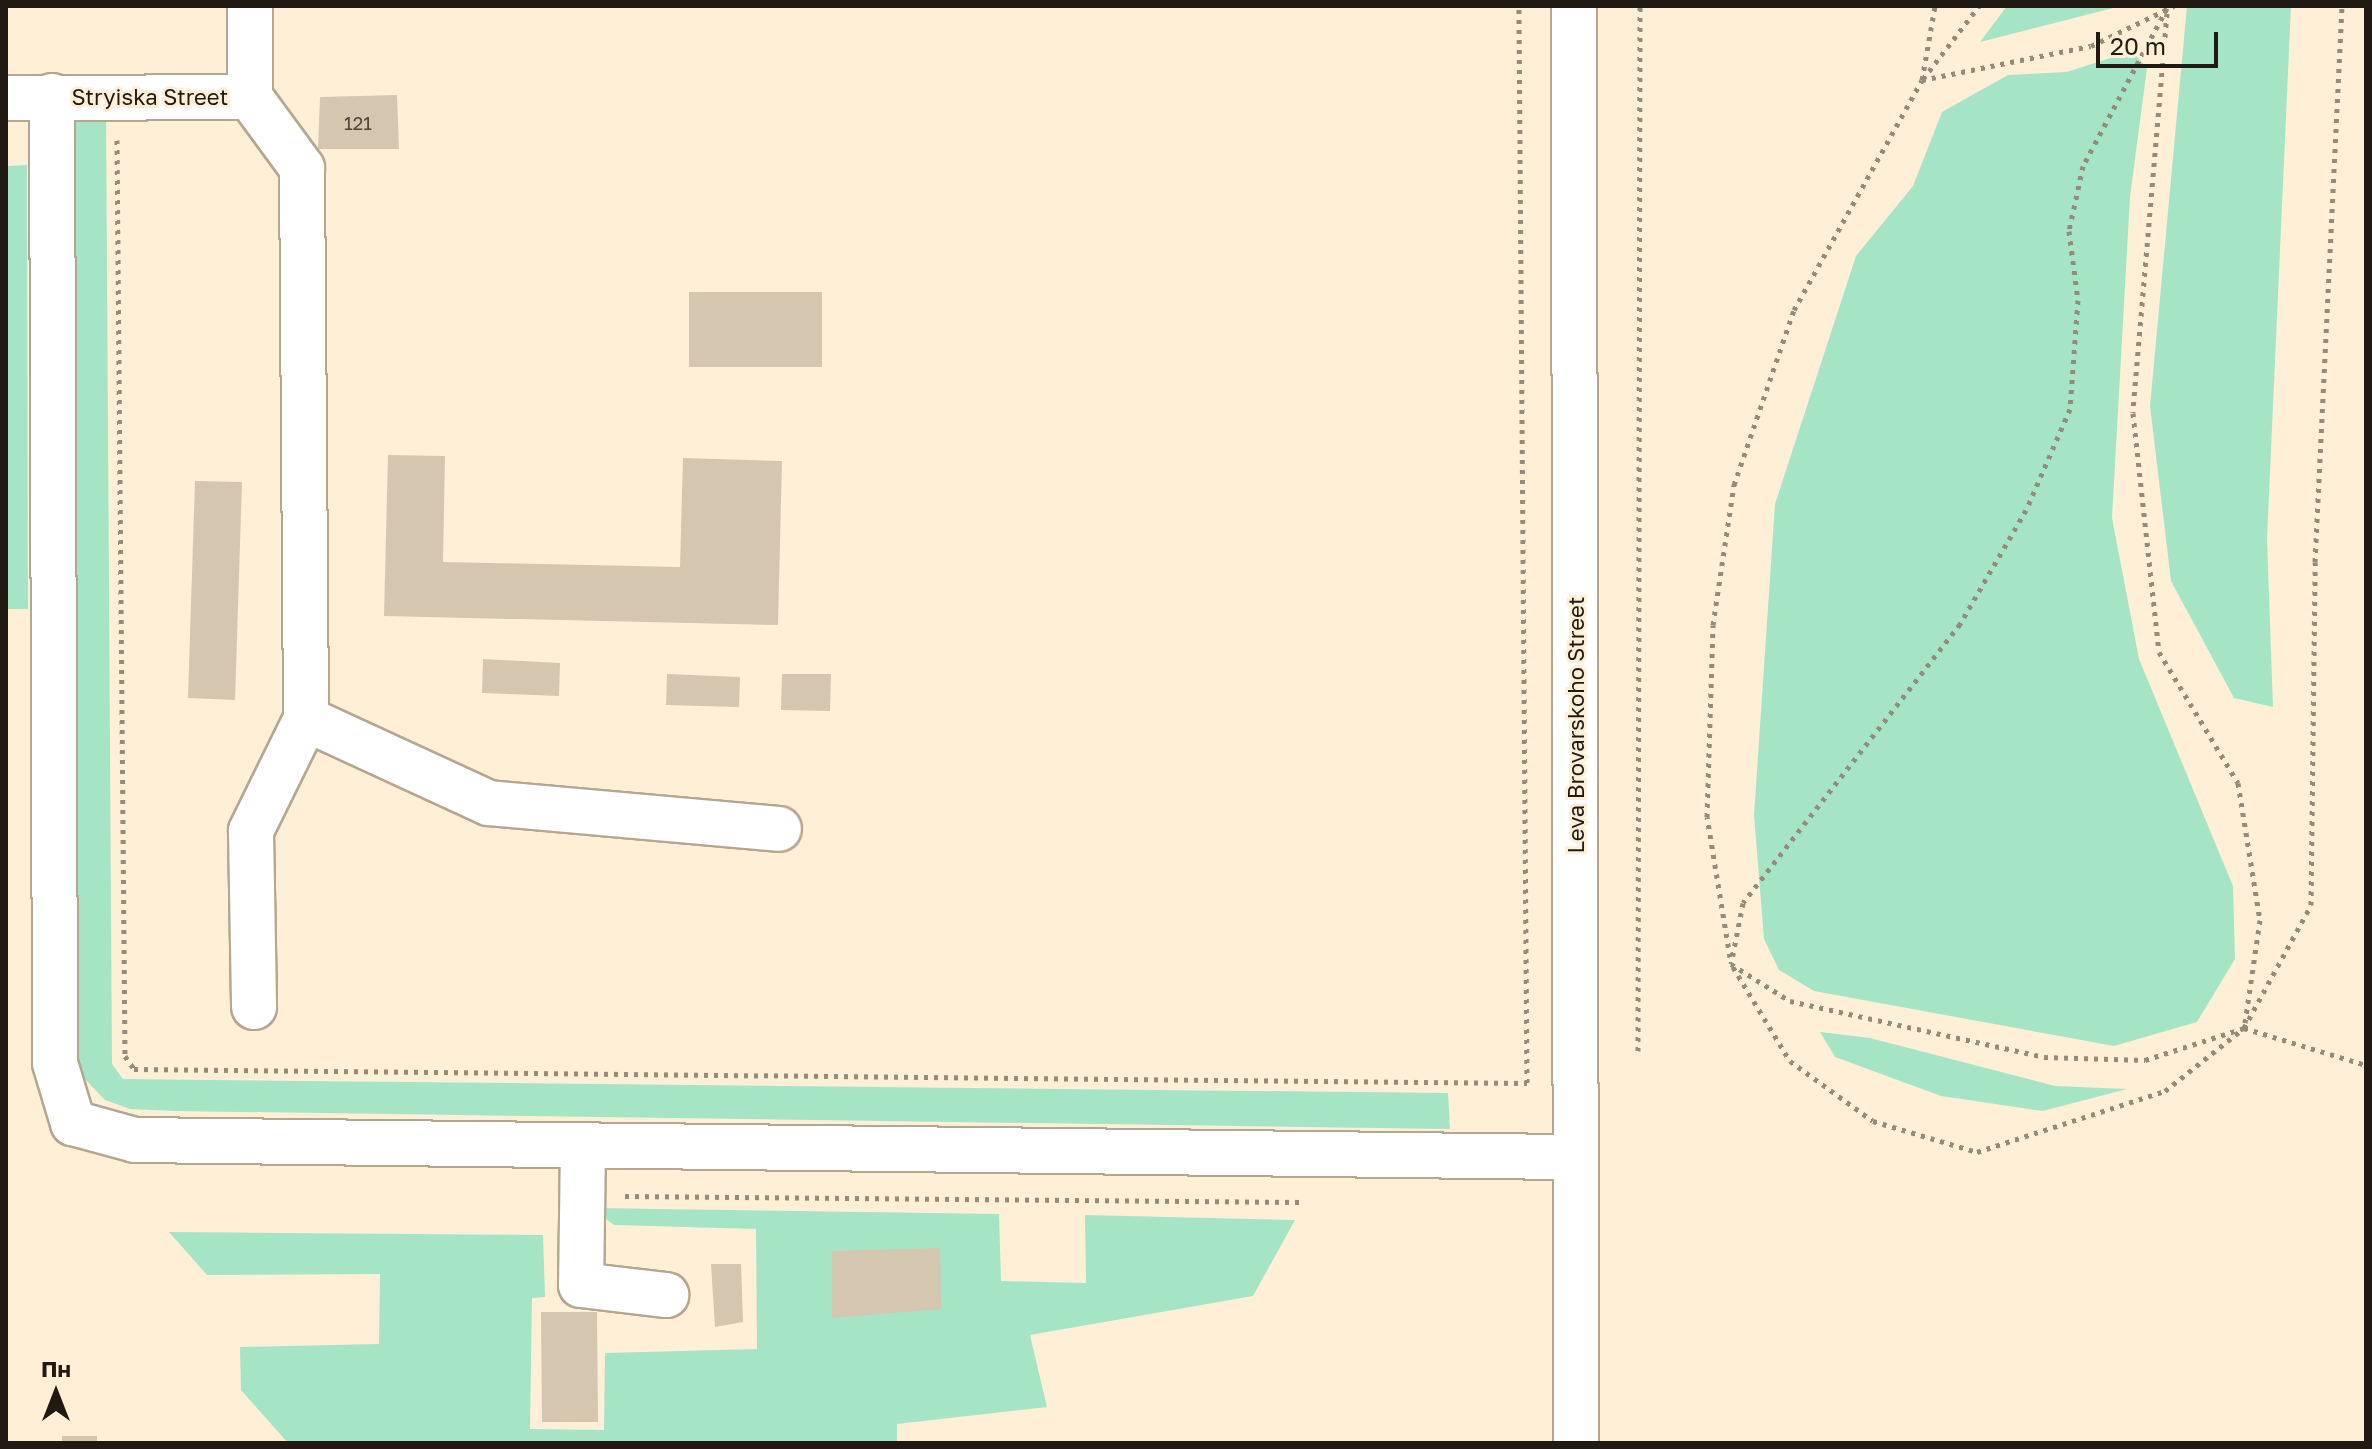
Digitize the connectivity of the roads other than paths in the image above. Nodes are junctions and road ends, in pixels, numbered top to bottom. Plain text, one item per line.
1 (250, 6) edge
2 (1574, 6) edge
3 (52, 96) junction
4 (250, 97) junction
5 (6, 98) edge
6 (306, 719) junction
7 (779, 829) dead end
8 (254, 1007) dead end
9 (583, 1146) junction
10 (1576, 1157) junction
11 (666, 1295) dead end
12 (1576, 1443) edge

1 - 4 street, Stryiska Street
2 - 10 street, Leva Brovarskoho Street
3 - 4 street, Stryiska Street
3 - 5 street, Stryiska Street
3 - 9 street
4 - 6 street
6 - 7 street
6 - 8 street
9 - 10 street
9 - 11 street
10 - 12 street, Leva Brovarskoho Street

